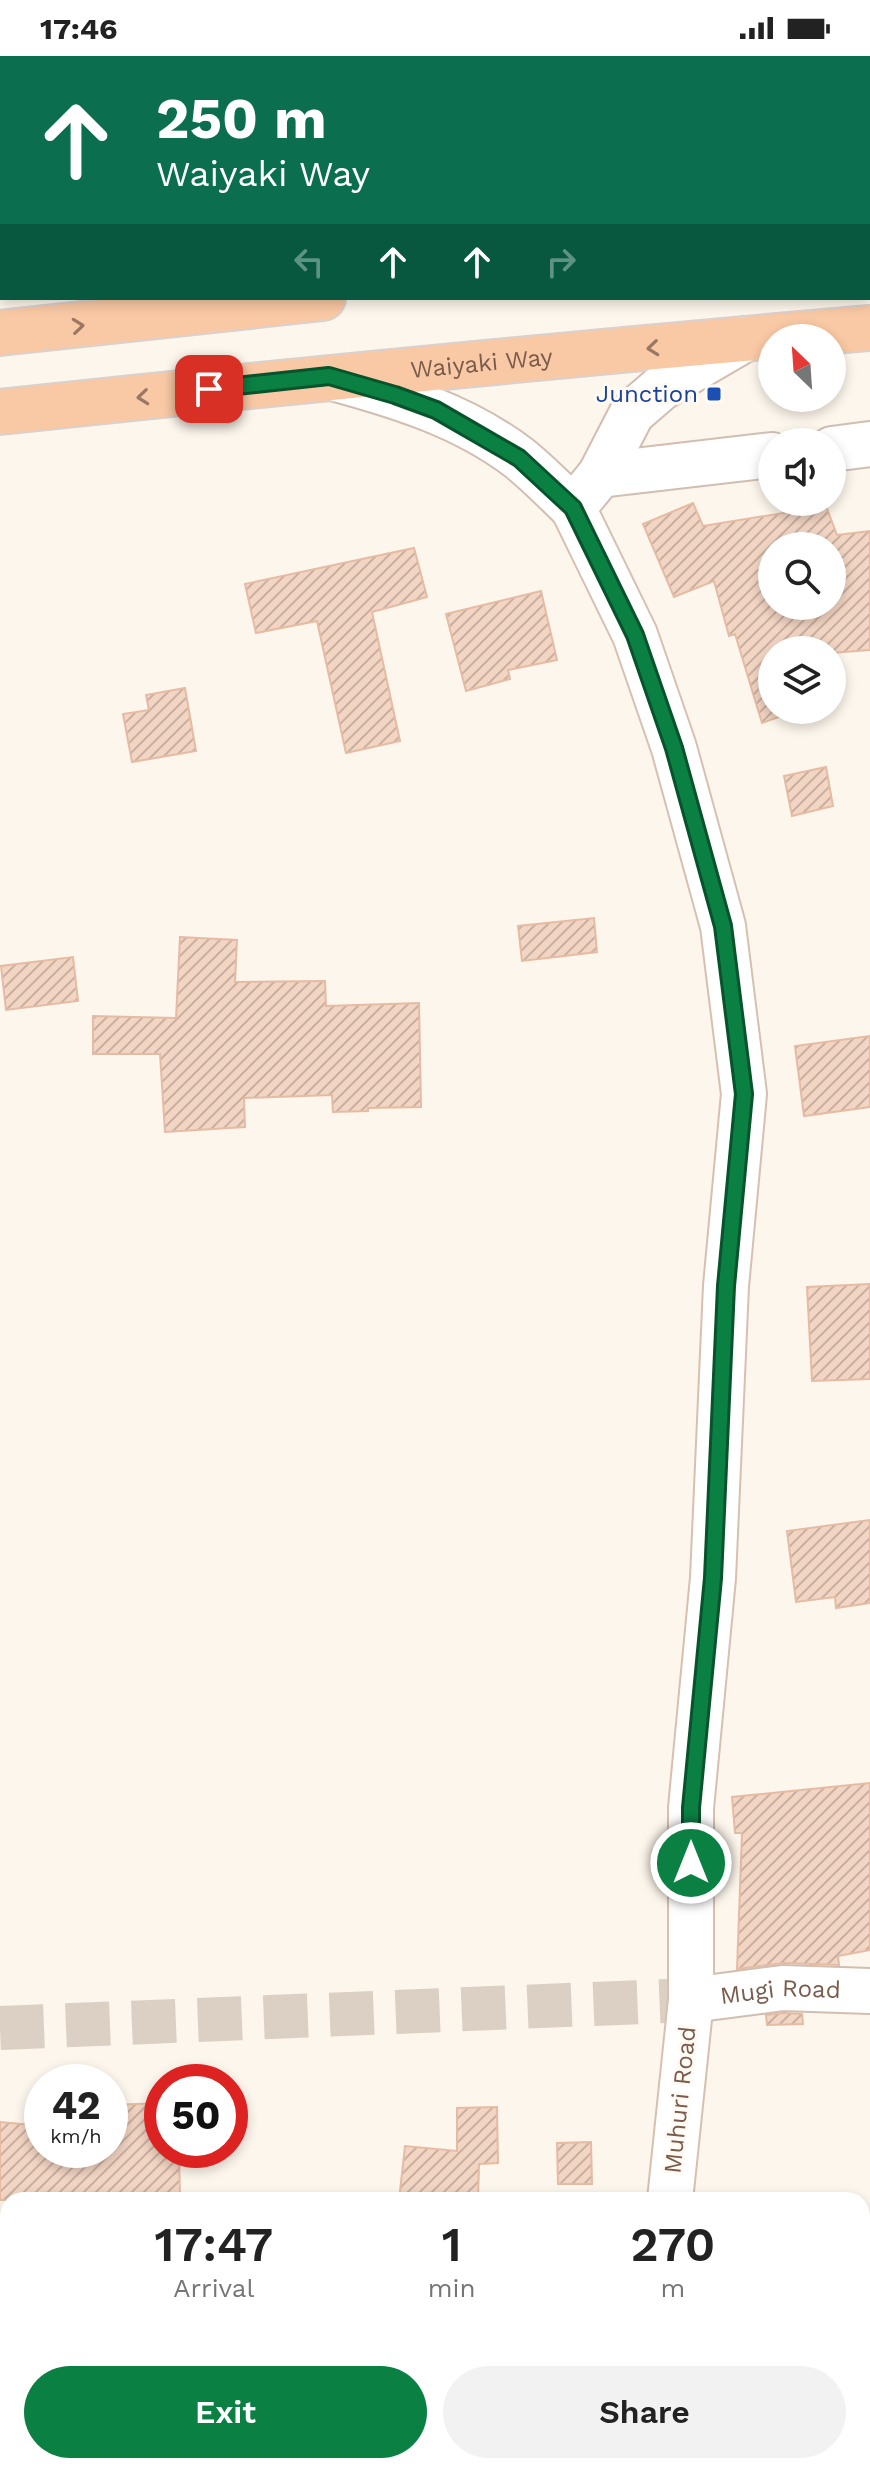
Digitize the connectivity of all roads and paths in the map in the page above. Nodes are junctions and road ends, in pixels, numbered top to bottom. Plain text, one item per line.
1 (303, 300) edge
2 (173, 308) edge
3 (870, 328) edge
4 (0, 333) edge
5 (745, 339) junction
6 (329, 376) junction
7 (0, 412) edge
8 (870, 444) edge
9 (846, 447) edge
10 (758, 457) edge
11 (600, 475) junction
12 (573, 508) junction
13 (870, 1991) edge
14 (691, 2000) junction
15 (671, 2192) edge

1 - 2 highway
4 -> 2 highway
3 - 5 highway, Waiyaki Way
5 -> 6 highway, Waiyaki Way
5 - 11 main road
6 -> 7 highway, Waiyaki Way
6 - 12 main road
8 - 9 main road
10 - 11 main road
11 - 12 main road
12 - 14 main road, Muhuri Road
13 - 14 main road, Mugi Road
14 - 15 main road, Muhuri Road

